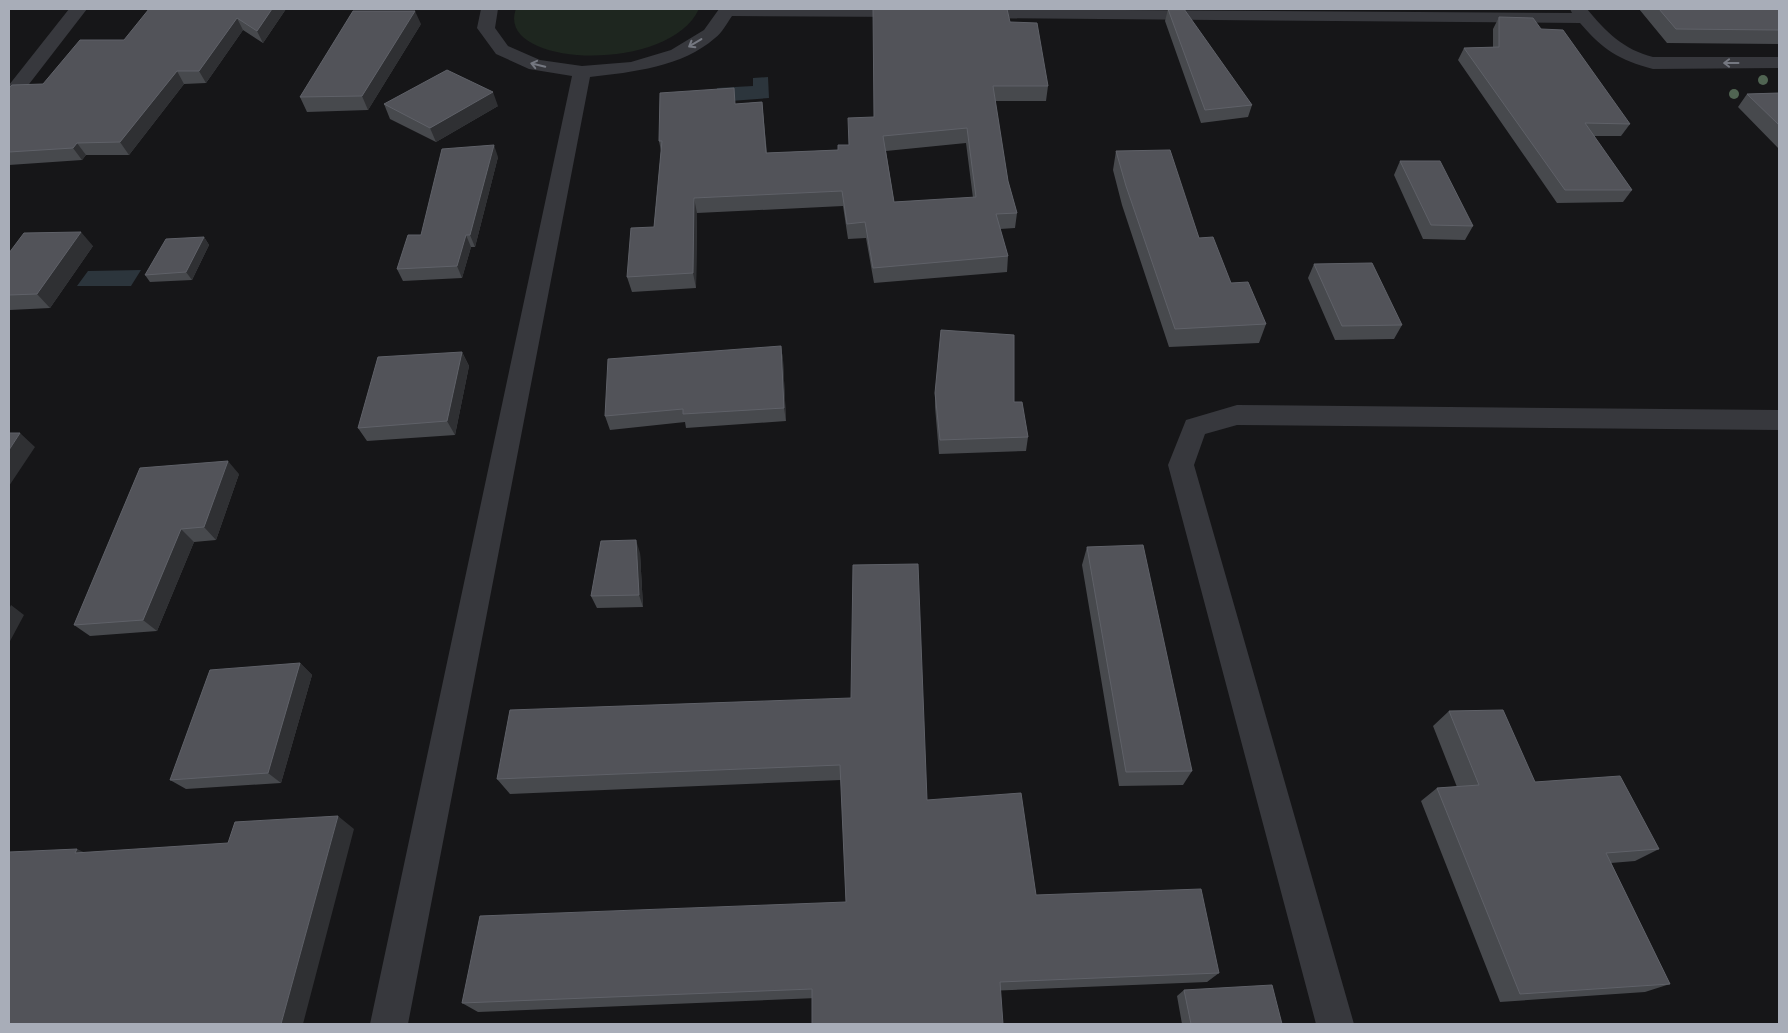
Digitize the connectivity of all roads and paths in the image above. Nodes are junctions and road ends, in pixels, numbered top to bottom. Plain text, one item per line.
1 (78, 9) edge
2 (490, 9) edge
3 (728, 10) edge
4 (927, 12) edge
5 (957, 12) edge
6 (1582, 13) edge
7 (1779, 63) edge
8 (582, 72) junction
9 (9, 97) edge
10 (1779, 420) edge
11 (389, 1024) edge
12 (1335, 1024) edge

1 - 9 street
8 -> 2 street
3 - 4 street
3 -> 8 street
5 - 6 street
7 -> 6 street
8 - 11 street
10 - 12 street

